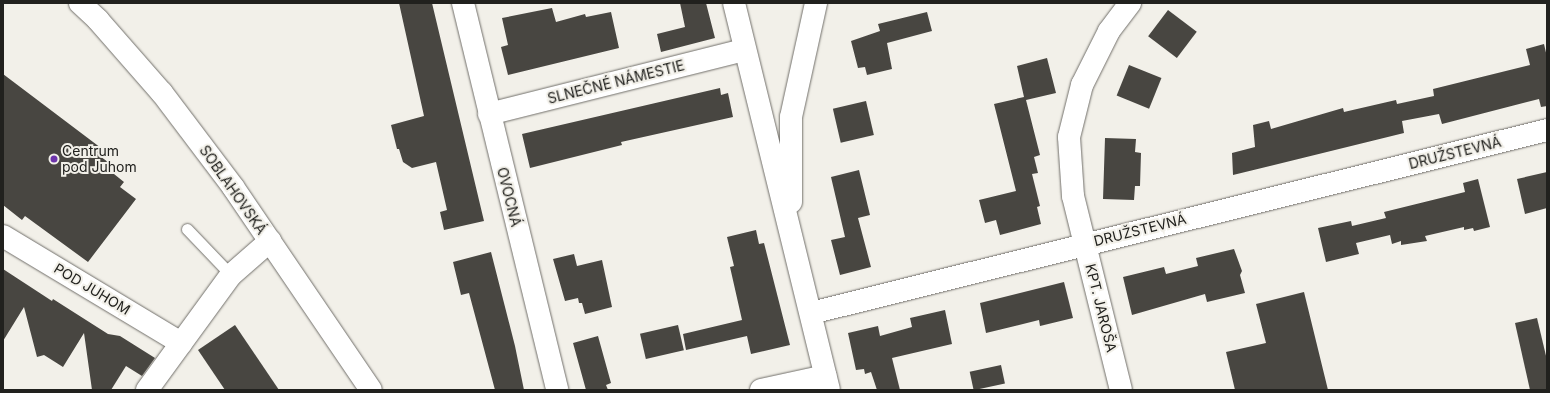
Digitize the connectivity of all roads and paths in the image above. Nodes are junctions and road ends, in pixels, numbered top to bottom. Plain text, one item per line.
1 (80, 3) edge
2 (463, 3) edge
3 (734, 3) edge
4 (816, 3) edge
5 (1130, 3) edge
6 (744, 50) junction
7 (489, 114) junction
8 (1547, 130) edge
9 (187, 229) dead end
10 (792, 235) junction
11 (3, 236) edge
12 (270, 241) junction
13 (1086, 243) junction
14 (231, 275) junction
15 (811, 313) junction
16 (181, 343) junction
17 (827, 383) edge
18 (147, 390) edge
19 (371, 390) edge
20 (557, 390) edge
21 (761, 390) edge
22 (1121, 390) edge

1 - 12 street, SOBLAHOVSKÁ
2 - 7 street, OVOCNÁ
3 - 6 street
4 - 10 street
5 - 13 street, KPT. JAROŠA
6 - 7 street, SLNEČNÉ NÁMESTIE
6 - 10 street
7 - 20 street, OVOCNÁ
8 - 13 street, DRUŽSTEVNÁ
9 - 14 lane
10 - 15 street
11 - 16 street, POD JUHOM
12 - 14 street
12 - 19 street, SOBLAHOVSKÁ
13 - 15 street, DRUŽSTEVNÁ
13 - 22 street, KPT. JAROŠA
14 - 16 street
15 - 17 street
16 - 18 street
17 - 21 street

